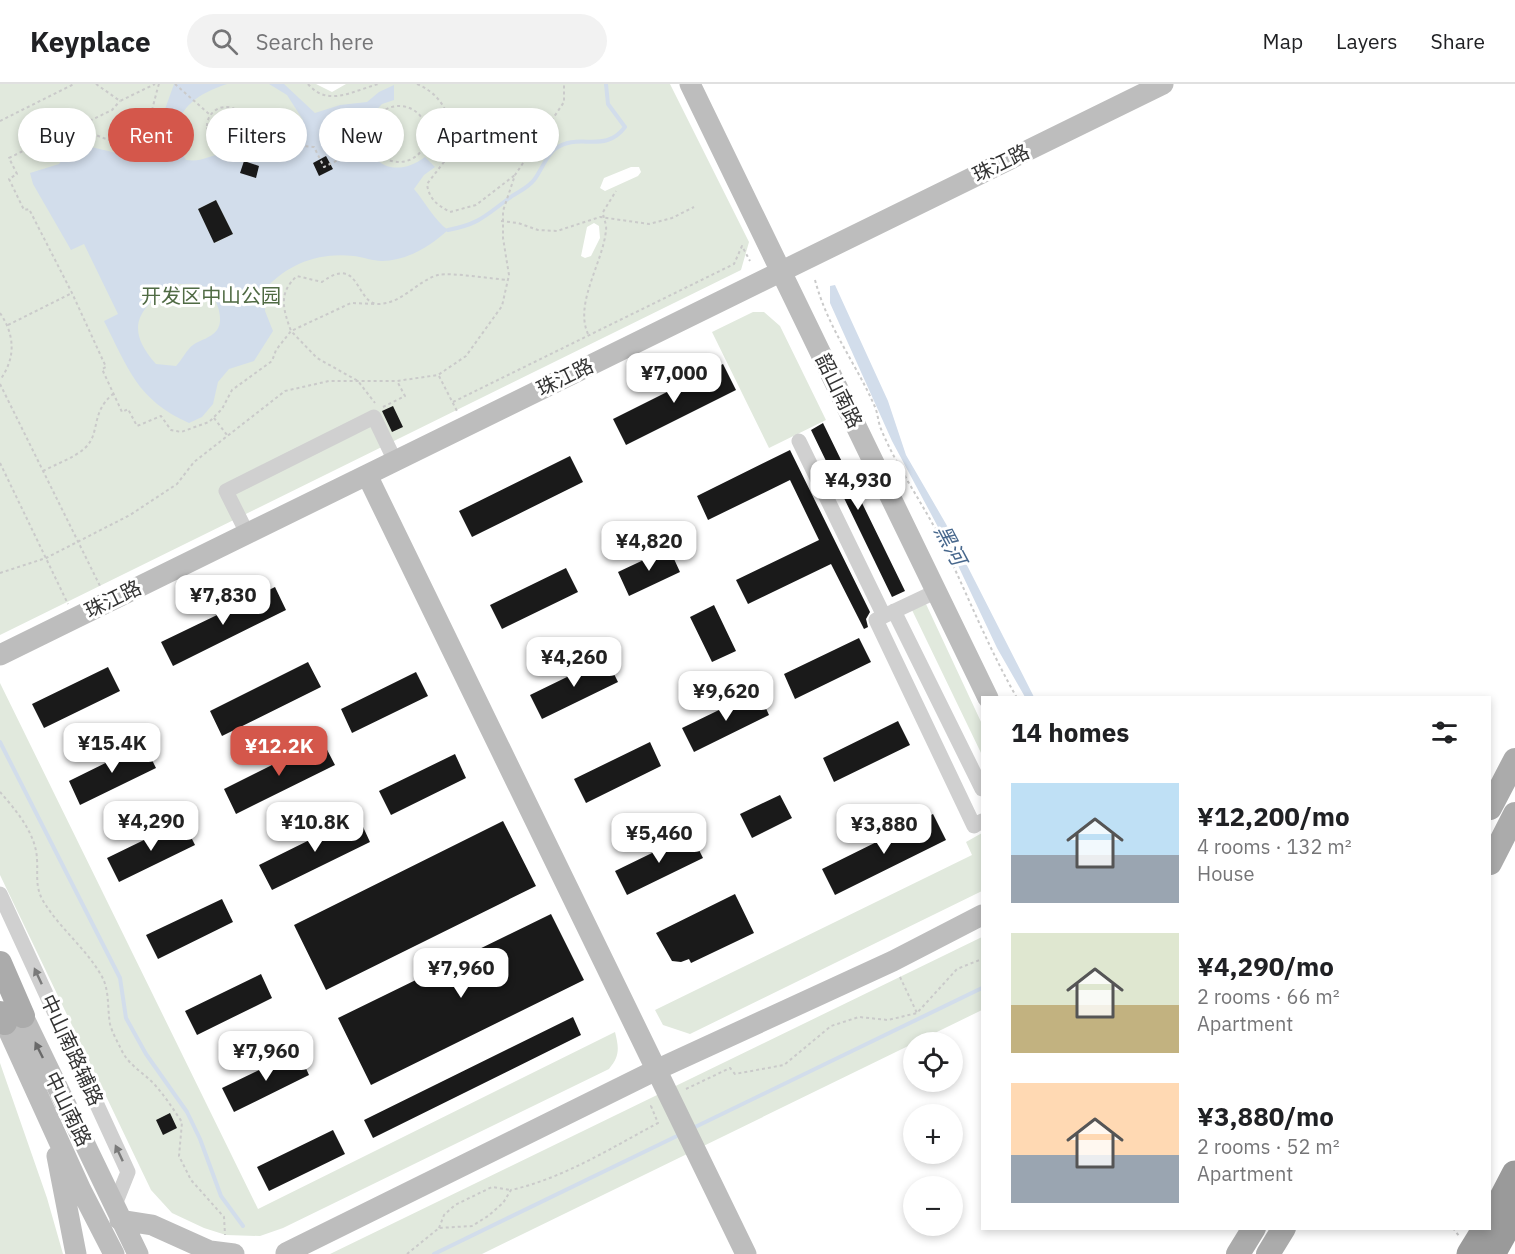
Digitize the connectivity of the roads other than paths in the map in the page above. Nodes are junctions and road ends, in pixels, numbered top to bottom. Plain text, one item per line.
1 (690, 84) edge
2 (1163, 84) edge
3 (781, 270) junction
4 (799, 441) dead end
5 (395, 461) junction
6 (367, 475) junction
7 (247, 533) junction
8 (936, 591) junction
9 (889, 613) junction
10 (0, 655) edge
11 (987, 696) edge
12 (1515, 760) edge
13 (981, 787) edge
14 (1491, 806) edge
15 (1515, 814) edge
16 (981, 822) edge
17 (1491, 861) edge
18 (0, 894) edge
19 (981, 916) edge
20 (0, 963) edge
21 (9, 1017) edge
22 (656, 1070) junction
23 (48, 1118) junction
24 (1515, 1174) edge
25 (81, 1190) junction
26 (117, 1213) junction
27 (1496, 1228) edge
28 (1253, 1230) edge
29 (1255, 1230) edge
30 (1283, 1230) edge
31 (230, 1253) edge
32 (76, 1254) edge
33 (90, 1254) edge
34 (114, 1254) edge
35 (138, 1254) edge
36 (188, 1254) edge
37 (275, 1254) edge
38 (286, 1254) edge
39 (746, 1254) edge
40 (1238, 1254) edge
41 (1268, 1254) edge
42 (1470, 1254) edge

1 - 3 street, 韶山南路
2 - 3 street, 珠江路
3 - 5 street, 珠江路
3 - 8 street, 韶山南路
4 - 9 street
5 - 6 street, 珠江路
5 - 7 street
6 - 7 street, 珠江路
6 - 22 street
7 - 10 street, 珠江路
8 - 9 street
8 - 11 street, 韶山南路
9 - 13 street
9 - 16 street
12 - 14 main road
15 - 17 main road
26 -> 18 street, 中山南路辅路
19 - 22 street
20 - 21 main road, 中山南路
21 - 23 street, 中山南路
26 -> 21 street, 中山南路
22 - 38 street
22 - 39 street
23 - 25 street, 中山南路
23 - 32 street
24 - 27 highway
25 - 33 street
25 - 34 street, 中山南路
26 - 31 street
26 - 35 street, 中山南路
26 - 36 street
27 - 42 highway, bridge
28 - 40 main road
29 - 41 street
30 - 41 main road
37 - 38 street

